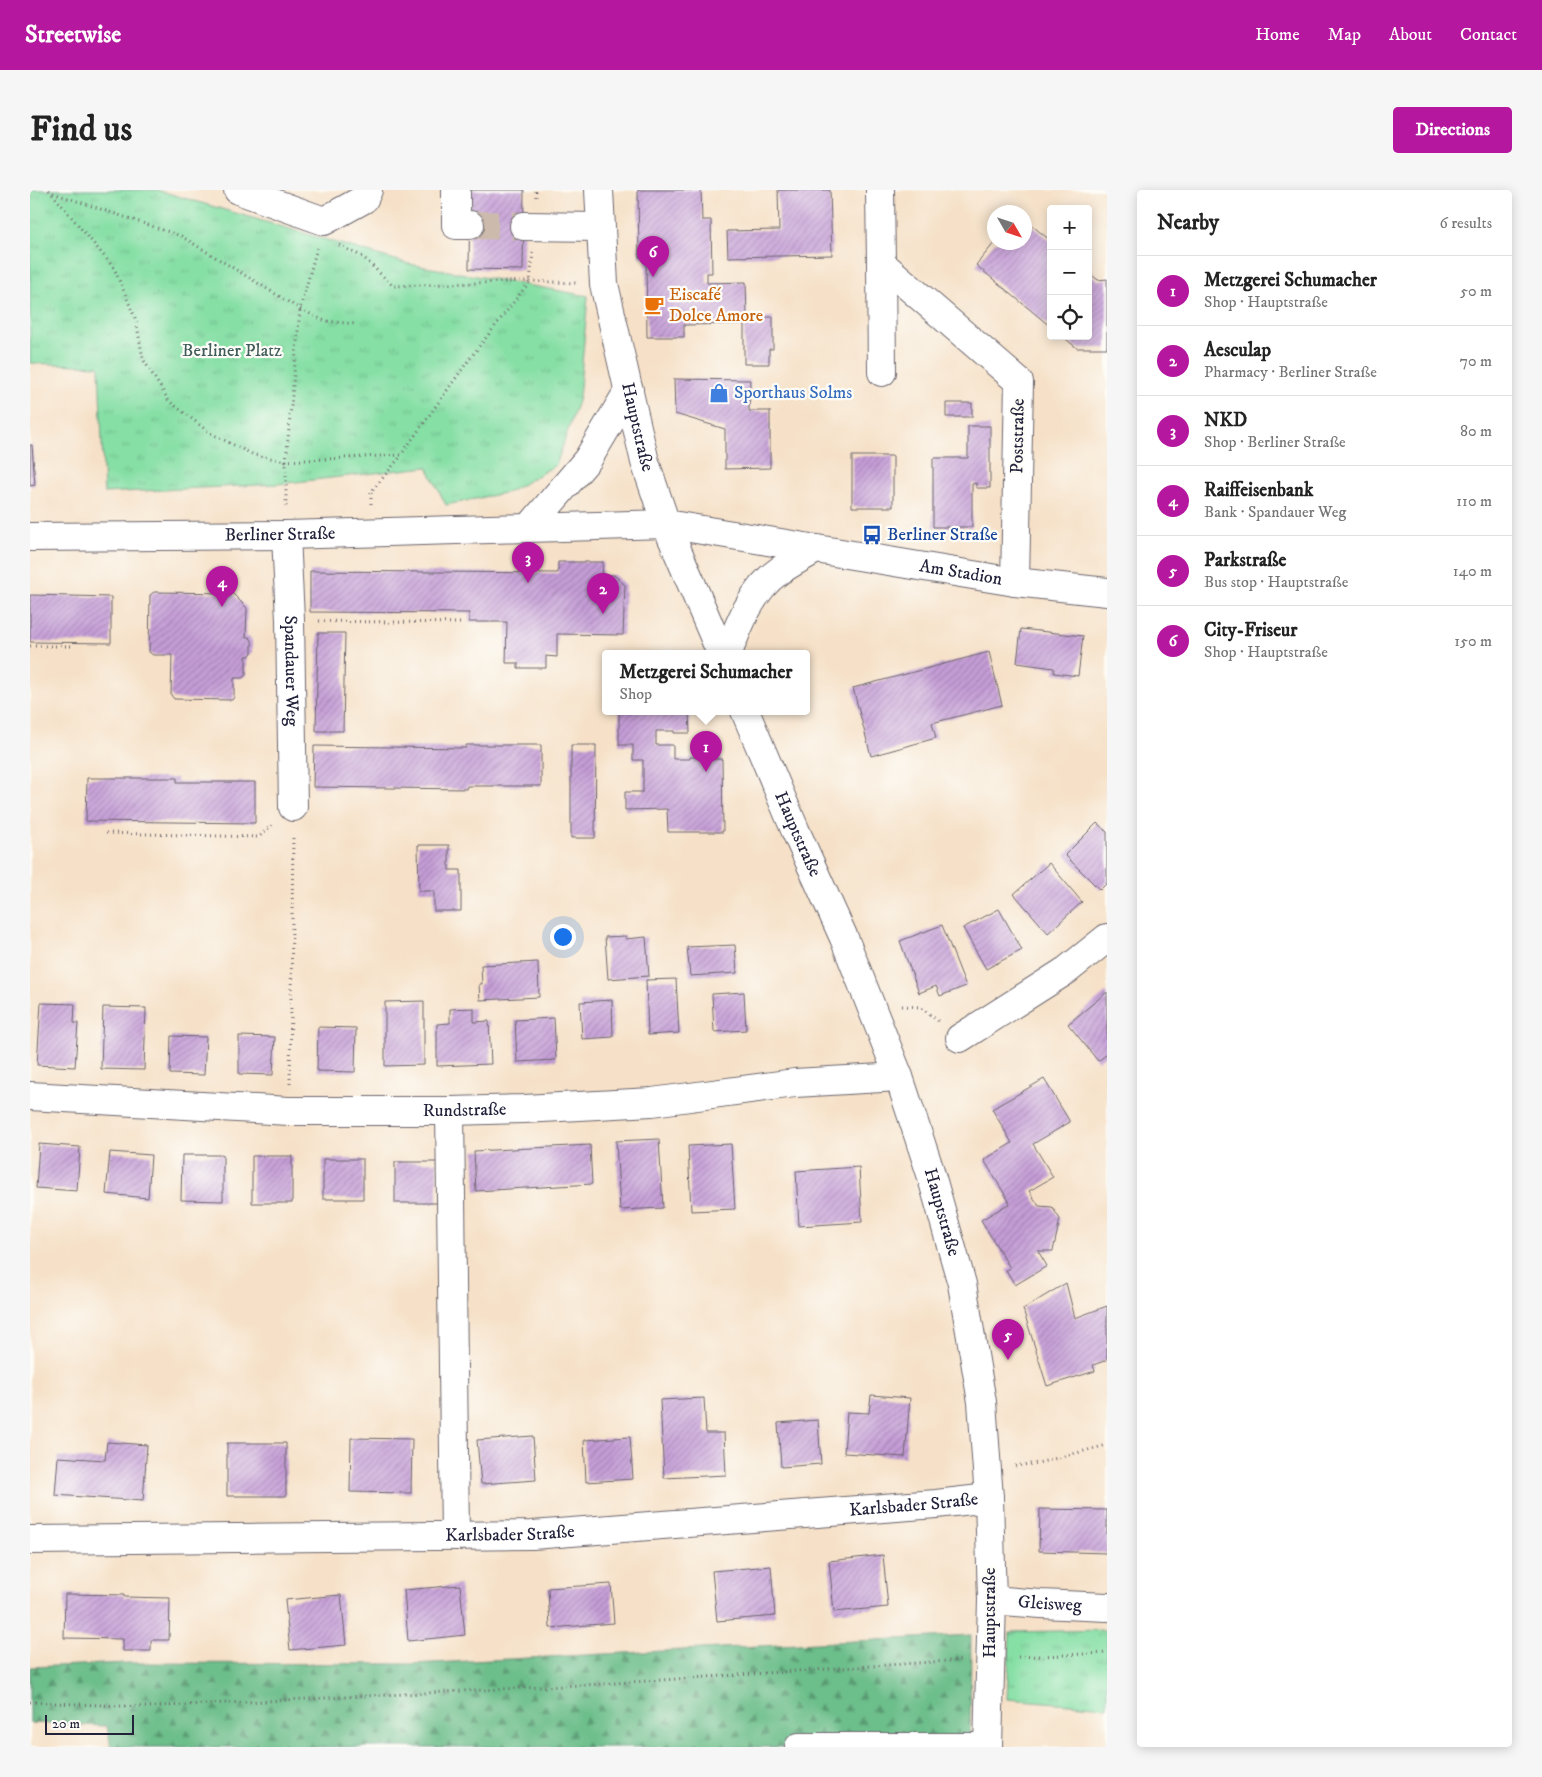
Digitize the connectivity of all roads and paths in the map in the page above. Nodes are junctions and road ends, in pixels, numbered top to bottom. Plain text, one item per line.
1 (238, 190) edge
2 (368, 190) edge
3 (456, 190) edge
4 (599, 190) edge
5 (880, 190) edge
6 (50, 191) edge
7 (324, 221) junction
8 (470, 225) tunnel mouth
9 (524, 226) tunnel mouth
10 (600, 227) junction
11 (881, 263) junction
12 (530, 281) junction
13 (604, 284) junction
14 (300, 309) junction
15 (355, 324) dead end
16 (882, 372) dead end
17 (629, 390) junction
18 (402, 455) junction
19 (286, 461) junction
20 (666, 524) junction
21 (529, 528) junction
22 (371, 532) junction
23 (286, 535) junction
24 (30, 538) edge
25 (816, 549) junction
26 (1015, 582) junction
27 (1107, 592) edge
28 (290, 620) junction
29 (461, 623) dead end
30 (30, 646) edge
31 (72, 646) dead end
32 (720, 650) edge
33 (729, 650) edge
34 (747, 715) edge
35 (294, 807) junction
36 (106, 833) dead end
37 (1107, 938) edge
38 (874, 1014) junction
39 (960, 1038) joint
40 (899, 1077) junction
41 (30, 1096) edge
42 (289, 1111) junction
43 (450, 1111) junction
44 (1107, 1445) edge
45 (987, 1470) junction
46 (989, 1498) junction
47 (455, 1536) junction
48 (30, 1540) edge
49 (992, 1600) junction
50 (1107, 1607) edge
51 (1107, 1653) edge
52 (990, 1658) junction
53 (30, 1702) edge
54 (799, 1747) edge
55 (988, 1747) edge

1 - 7 street
2 - 7 street
3 - 8 street
4 - 10 street, Hauptstraße
5 - 11 street
6 - 14 path
6 - 19 path
7 - 12 path
7 - 14 path
9 - 10 street
10 - 13 street, Hauptstraße
11 - 16 street
11 - 26 street, Poststraße
12 - 13 path
12 - 18 path
13 - 17 street, Hauptstraße
14 - 15 path
14 - 19 path
17 - 20 street, Hauptstraße
17 - 21 street
18 - 19 path
18 - 22 path
19 - 23 path
20 - 21 street, Berliner Straße
20 - 25 street, Am Stadion
20 - 32 street, Hauptstraße
21 - 22 street, Berliner Straße
22 - 23 street, Berliner Straße
23 - 24 street, Berliner Straße
23 - 28 street, Spandauer Weg
25 - 26 street, Am Stadion
25 - 33 street
26 - 27 street, Am Stadion
28 - 29 path
28 - 35 street, Spandauer Weg
30 - 31 path
34 - 38 street, Hauptstraße
35 - 36 path
35 - 42 path
37 - 39 street
38 - 39 path
38 - 40 street, Hauptstraße
40 - 43 street, Rundstraße
40 - 45 street, Hauptstraße
41 - 42 street, Rundstraße
42 - 43 street, Rundstraße
43 - 47 street
44 - 45 path
45 - 46 street, Hauptstraße
46 - 47 street, Karlsbader Straße
46 - 49 street, Hauptstraße
47 - 48 street, Karlsbader Straße
49 - 50 street, Gleisweg
49 - 52 street, Hauptstraße
51 - 52 path
52 - 53 path
52 - 55 street, Hauptstraße
54 - 55 street

